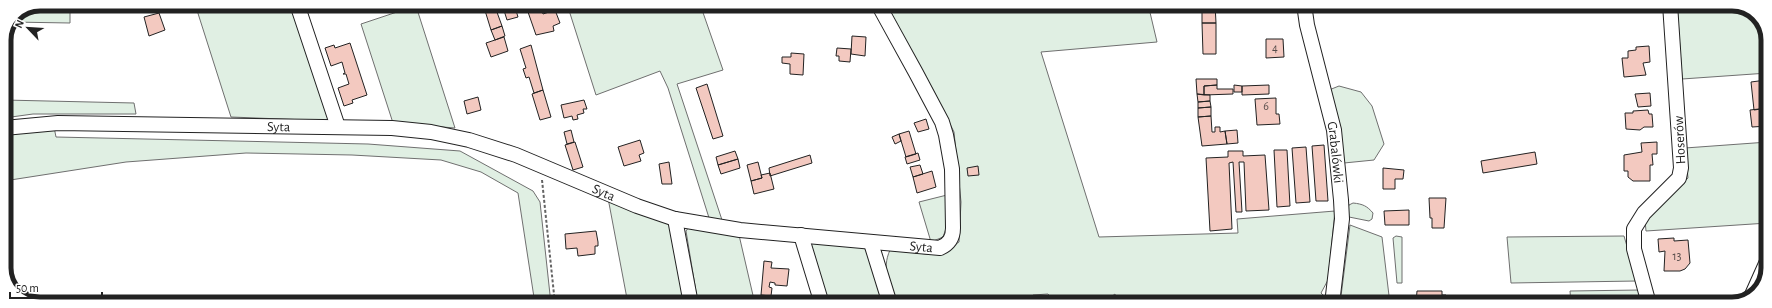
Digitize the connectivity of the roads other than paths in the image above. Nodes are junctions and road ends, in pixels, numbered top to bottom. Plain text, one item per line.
1 (299, 11) edge
2 (882, 11) edge
3 (1305, 11) edge
4 (1670, 11) edge
5 (11, 127) edge
6 (338, 127) junction
7 (675, 219) junction
8 (801, 235) junction
9 (871, 243) junction
10 (690, 297) edge
11 (820, 297) edge
12 (888, 297) edge
13 (1333, 297) edge
14 (1647, 297) edge

1 - 6 street
2 - 9 street, Syta
3 - 13 street, Grabalówki
4 - 14 street, Hoserów
5 - 6 street, Syta
6 - 7 street, Syta
7 - 8 street, Syta
7 - 10 street
8 - 9 street, Syta
8 - 11 street
9 - 12 street

